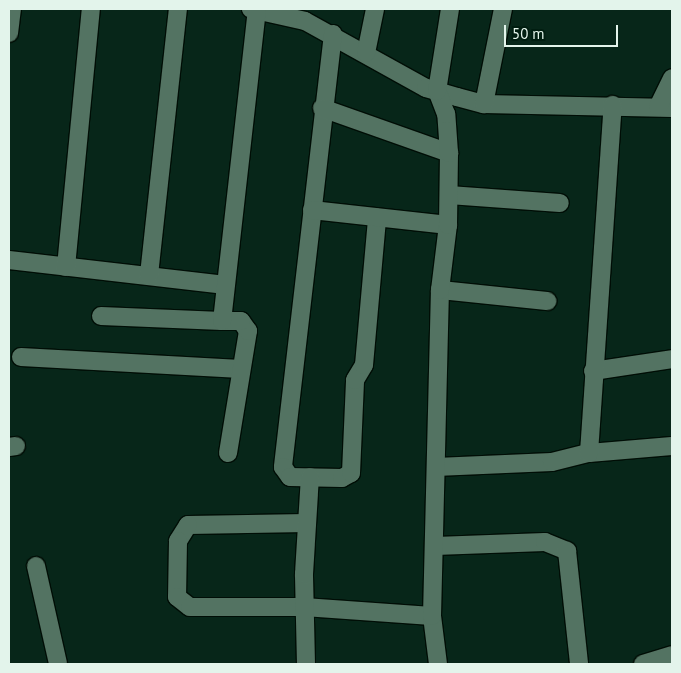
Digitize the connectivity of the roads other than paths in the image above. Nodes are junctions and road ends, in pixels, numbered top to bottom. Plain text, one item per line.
1 (12, 9) edge
2 (91, 9) edge
3 (178, 9) edge
4 (251, 9) edge
5 (257, 9) edge
6 (375, 9) edge
7 (450, 9) edge
8 (503, 9) edge
9 (9, 33) edge
10 (333, 34) junction
11 (366, 53) junction
12 (672, 78) edge
13 (437, 91) junction
14 (484, 104) junction
15 (612, 105) junction
16 (322, 108) junction
17 (665, 108) edge
18 (449, 153) junction
19 (449, 195) junction
20 (560, 203) dead end
21 (312, 210) junction
22 (377, 218) junction
23 (448, 225) junction
24 (9, 260) edge
25 (66, 267) junction
26 (149, 275) junction
27 (226, 285) junction
28 (440, 290) junction
29 (546, 301) dead end
30 (100, 316) dead end
31 (222, 320) junction
32 (21, 357) dead end
33 (672, 359) edge
34 (241, 369) junction
35 (593, 371) junction
36 (672, 446) edge
37 (228, 453) dead end
38 (589, 453) junction
39 (436, 467) junction
40 (310, 477) junction
41 (307, 523) junction
42 (434, 546) junction
43 (36, 566) dead end
44 (304, 607) junction
45 (432, 616) junction
46 (672, 655) edge
47 (58, 664) edge
48 (306, 664) edge
49 (438, 664) edge
50 (579, 664) edge
51 (643, 664) edge

1 - 9 street
2 - 25 street
3 - 26 street
4 - 5 street
5 - 10 street
5 - 27 street
6 - 11 street
7 - 13 street
8 - 14 street
10 - 11 street
10 - 16 street
11 - 13 street
12 - 17 street
13 - 14 street
13 - 18 street
14 - 15 street
15 - 17 street
15 - 35 street
16 - 18 street
16 - 21 street
18 - 19 street
19 - 20 street
19 - 23 street
21 - 22 street
21 - 40 street
22 - 23 street
22 - 40 street
23 - 28 street
24 - 25 street
25 - 26 street
26 - 27 street
27 - 31 street
28 - 29 street
28 - 39 street
30 - 31 street
31 - 34 street
32 - 34 street
33 - 35 street
34 - 37 street
35 - 38 street
36 - 38 street
38 - 39 street
39 - 42 street
40 - 41 street
41 - 44 street
41 - 44 street
42 - 45 street
42 - 50 street
43 - 47 street
44 - 45 street
44 - 48 street
45 - 49 street
46 - 51 street

